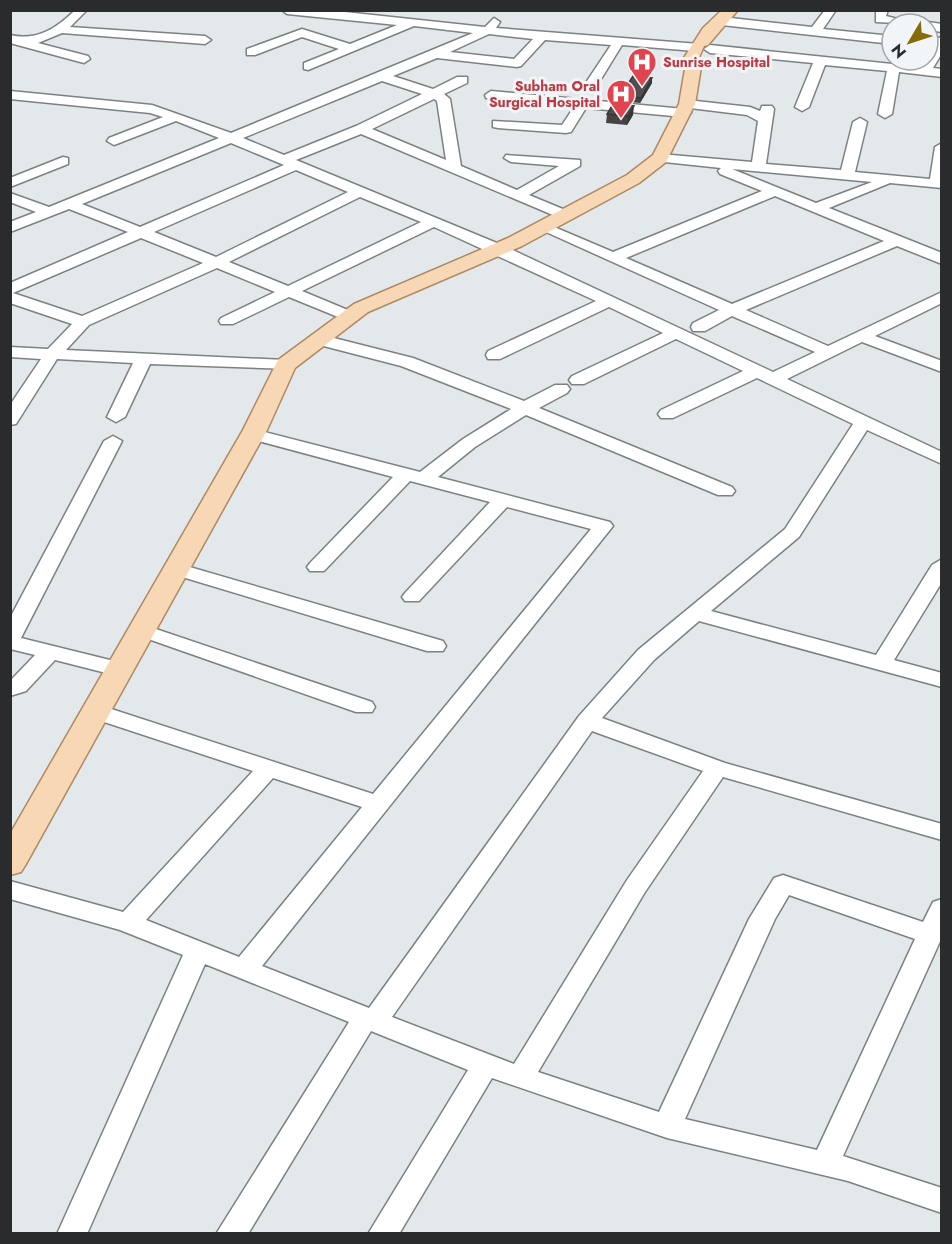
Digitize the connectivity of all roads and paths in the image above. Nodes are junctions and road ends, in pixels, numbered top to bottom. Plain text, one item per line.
1 (82, 10) edge
2 (287, 10) edge
3 (352, 10) edge
4 (831, 10) edge
5 (723, 15) edge
6 (419, 16) edge
7 (491, 26) junction
8 (62, 30) junction
9 (815, 32) junction
10 (542, 36) junction
11 (880, 39) edge
12 (14, 40) edge
13 (204, 40) dead end
14 (619, 41) junction
15 (704, 46) junction
16 (352, 49) junction
17 (251, 51) dead end
18 (434, 54) junction
19 (84, 59) dead end
20 (820, 61) junction
21 (517, 63) junction
22 (880, 64) edge
23 (308, 66) dead end
24 (880, 67) edge
25 (893, 72) edge
26 (382, 77) junction
27 (508, 77) dead end
28 (462, 80) dead end
29 (593, 81) dead end
30 (437, 94) junction
31 (10, 95) edge
32 (491, 95) dead end
33 (583, 103) junction
34 (802, 107) dead end
35 (686, 108) junction
36 (885, 114) dead end
37 (175, 117) junction
38 (860, 122) dead end
39 (498, 124) dead end
40 (361, 129) junction
41 (233, 139) junction
42 (114, 141) dead end
43 (942, 147) edge
44 (512, 158) dead end
45 (660, 158) junction
46 (63, 161) dead end
47 (705, 161) junction
48 (290, 162) junction
49 (758, 167) junction
50 (454, 168) junction
51 (847, 176) junction
52 (891, 180) junction
53 (10, 183) edge
54 (939, 184) edge
55 (360, 191) junction
56 (775, 191) junction
57 (518, 195) junction
58 (10, 197) edge
59 (70, 204) junction
60 (816, 208) junction
61 (49, 212) junction
62 (566, 215) junction
63 (433, 222) junction
64 (542, 227) junction
65 (10, 228) edge
66 (139, 232) junction
67 (897, 241) junction
68 (499, 249) junction
69 (937, 254) edge
70 (612, 258) junction
71 (216, 263) junction
72 (10, 290) edge
73 (288, 292) junction
74 (10, 297) edge
75 (942, 297) edge
76 (609, 301) junction
77 (732, 310) junction
78 (349, 316) junction
79 (227, 321) dead end
80 (83, 322) junction
81 (699, 327) dead end
82 (676, 333) junction
83 (861, 336) junction
84 (318, 339) junction
85 (828, 351) junction
86 (10, 352) edge
87 (52, 354) junction
88 (494, 355) dead end
89 (144, 358) junction
90 (286, 365) junction
91 (942, 367) edge
92 (765, 375) junction
93 (578, 380) dead end
94 (561, 389) dead end
95 (525, 408) junction
96 (667, 414) dead end
97 (117, 417) dead end
98 (10, 420) edge
99 (863, 423) junction
100 (253, 434) junction
101 (113, 441) dead end
102 (938, 452) edge
103 (414, 476) junction
104 (725, 491) dead end
105 (503, 500) junction
106 (942, 565) edge
107 (317, 567) dead end
108 (176, 569) junction
109 (412, 597) dead end
110 (694, 614) junction
111 (141, 630) junction
112 (10, 641) edge
113 (435, 646) dead end
114 (50, 652) junction
115 (881, 664) junction
116 (118, 669) junction
117 (942, 680) edge
118 (10, 689) edge
119 (364, 707) dead end
120 (94, 711) junction
121 (587, 721) junction
122 (269, 768) junction
123 (717, 768) junction
124 (377, 804) junction
125 (942, 832) edge
126 (10, 864) edge
127 (10, 890) edge
128 (942, 908) edge
129 (128, 923) junction
130 (930, 934) junction
131 (197, 952) junction
132 (244, 969) junction
133 (370, 1020) junction
134 (485, 1065) junction
135 (521, 1077) junction
136 (667, 1126) junction
137 (825, 1164) junction
138 (942, 1201) edge
139 (72, 1233) edge
140 (231, 1233) edge
141 (383, 1233) edge

1 - 8 street
2 - 6 street
3 - 6 street
4 - 9 street
5 - 9 street
5 - 15 main road
6 - 7 street
6 - 16 street
7 - 10 street
7 - 15 street
7 - 18 street
8 - 12 street
8 - 13 street
9 - 11 street
10 - 14 street
10 - 21 street
12 - 19 street
14 - 15 street
14 - 29 street
15 - 20 street
15 - 22 street
15 - 35 main road
16 - 17 street
16 - 23 street
18 - 21 street
18 - 26 street
20 - 24 street
20 - 34 street
21 - 27 street
25 - 36 street
26 - 30 street
26 - 41 street
28 - 30 street
30 - 40 street
30 - 50 street
31 - 37 street
32 - 33 street
33 - 35 street
33 - 39 street
35 - 45 main road
35 - 49 street
37 - 41 street
37 - 42 street
38 - 51 street
40 - 48 street
40 - 50 street
41 - 48 street
41 - 59 street
43 - 54 street
44 - 57 street
45 - 47 street
45 - 62 main road
46 - 53 street
47 - 49 street
47 - 56 street
48 - 55 street
48 - 66 street
49 - 51 street
50 - 57 street
51 - 52 street
52 - 54 street
52 - 60 street
55 - 63 street
55 - 71 street
56 - 60 street
56 - 70 street
57 - 62 street
58 - 61 street
59 - 61 street
59 - 66 street
60 - 67 street
61 - 65 street
62 - 64 main road
63 - 68 street
63 - 73 street
64 - 68 main road
64 - 70 street
66 - 71 street
66 - 72 street
67 - 69 street
67 - 77 street
68 - 76 street
68 - 78 main road
70 - 77 street
71 - 73 street
71 - 80 street
73 - 78 street
73 - 79 street
74 - 80 street
75 - 83 street
76 - 82 street
76 - 88 street
77 - 81 street
77 - 85 street
78 - 84 main road
80 - 87 street
82 - 92 street
82 - 93 street
83 - 85 street
83 - 91 street
84 - 90 main road
84 - 95 street
85 - 92 street
86 - 87 street
87 - 89 street
87 - 98 street
89 - 90 street
89 - 97 street
90 - 100 main road
92 - 96 street
92 - 99 street
94 - 95 street
95 - 103 street
95 - 104 street
99 - 102 street
99 - 110 street
100 - 103 street
100 - 108 main road
101 - 112 street
103 - 105 street
103 - 107 street
105 - 109 street
105 - 124 street
106 - 115 street
108 - 111 main road
108 - 113 street
110 - 115 street
110 - 121 street
111 - 116 main road
111 - 119 street
112 - 114 street
114 - 116 street
114 - 118 street
115 - 117 street
116 - 120 main road
120 - 122 street
120 - 126 main road
121 - 123 street
121 - 133 street
122 - 124 street
122 - 129 street
123 - 125 street
123 - 135 street
124 - 132 street
127 - 129 street
128 - 130 street
129 - 131 street
130 - 136 street
130 - 137 street
131 - 132 street
131 - 139 street
132 - 133 street
133 - 134 street
133 - 140 street
134 - 135 street
134 - 141 street
135 - 136 street
136 - 137 street
137 - 138 street

